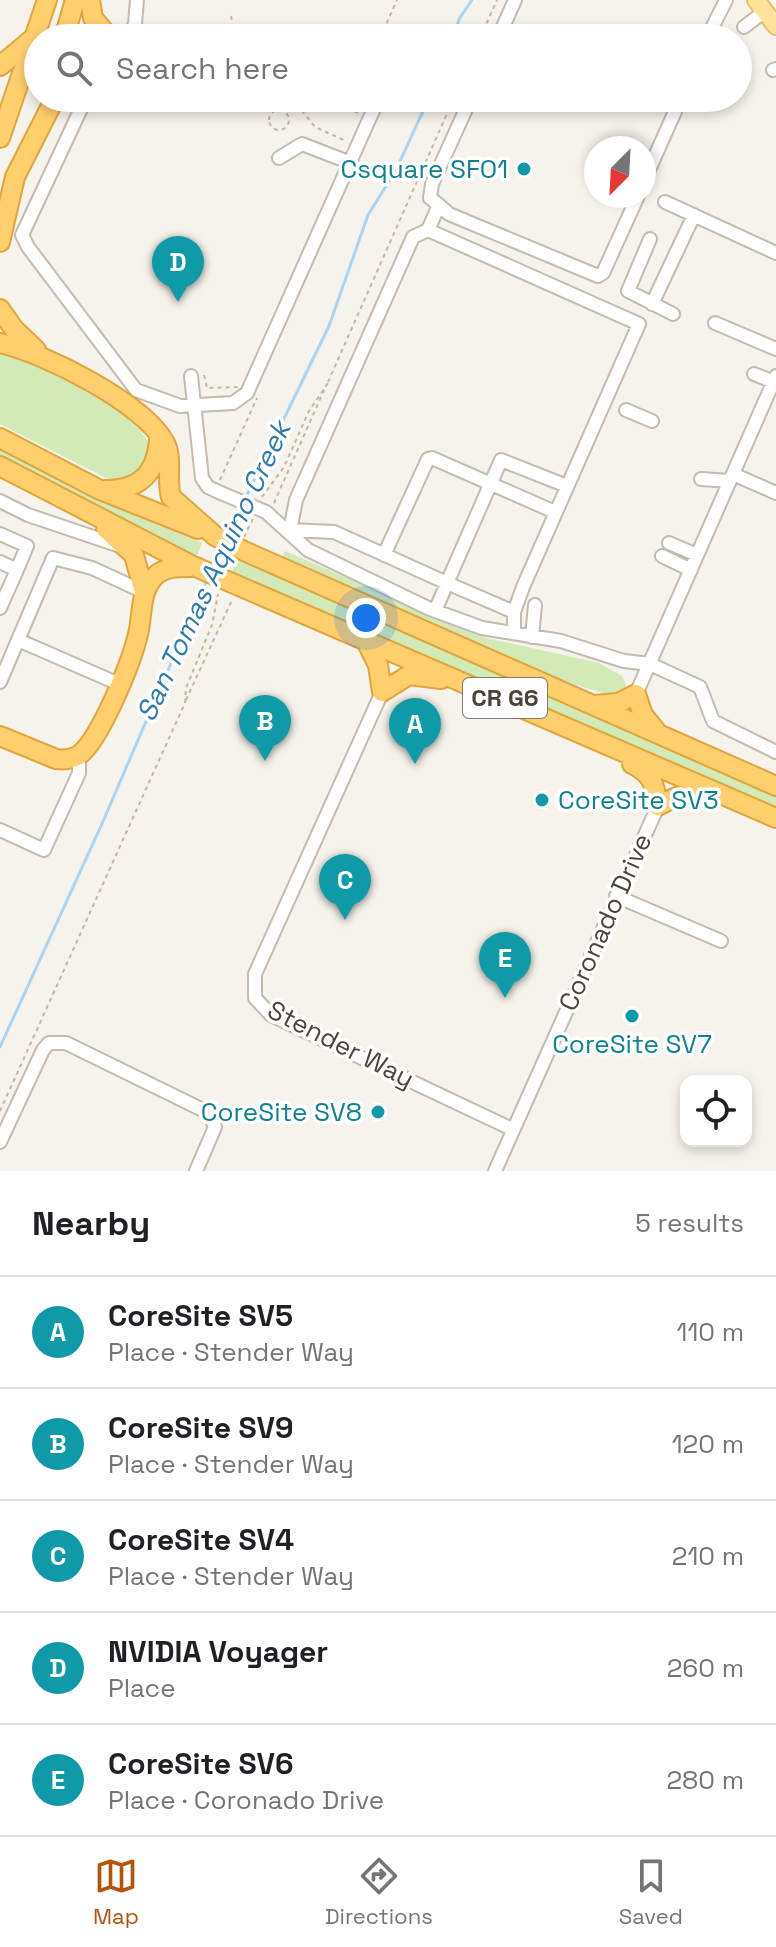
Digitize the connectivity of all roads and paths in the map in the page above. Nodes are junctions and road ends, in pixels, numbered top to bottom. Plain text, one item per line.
1 (47, 0) edge
2 (75, 0) edge
3 (90, 0) edge
4 (137, 0) edge
5 (397, 0) edge
6 (497, 0) edge
7 (515, 0) edge
8 (726, 0) edge
9 (760, 6) edge
10 (231, 16) dead end
11 (40, 24) edge
12 (68, 24) edge
13 (98, 24) edge
14 (135, 24) edge
15 (232, 24) edge
16 (386, 24) edge
17 (486, 24) edge
18 (504, 24) edge
19 (714, 24) edge
20 (746, 24) edge
21 (776, 26) edge
22 (24, 46) edge
23 (0, 66) edge
24 (24, 70) edge
25 (39, 112) edge
26 (48, 112) edge
27 (81, 112) edge
28 (278, 112) edge
29 (286, 112) edge
30 (303, 112) edge
31 (373, 112) edge
32 (448, 112) edge
33 (465, 112) edge
34 (675, 112) edge
35 (272, 113) joint
36 (0, 138) edge
37 (358, 146) junction
38 (656, 154) edge
39 (279, 158) dead end
40 (351, 163) junction
41 (15, 177) junction
42 (665, 202) dead end
43 (439, 205) junction
44 (633, 208) edge
45 (0, 209) edge
46 (694, 215) junction
47 (428, 230) junction
48 (650, 239) dead end
49 (0, 242) edge
50 (776, 253) edge
51 (652, 304) junction
52 (0, 309) edge
53 (673, 314) dead end
54 (715, 323) dead end
55 (0, 343) edge
56 (776, 349) edge
57 (44, 357) junction
58 (754, 374) dead end
59 (197, 376) joint
60 (775, 379) edge
61 (328, 383) junction
62 (247, 393) junction
63 (194, 406) junction
64 (626, 410) dead end
65 (652, 421) dead end
66 (159, 433) junction
67 (0, 438) edge
68 (0, 466) edge
69 (732, 477) junction
70 (491, 483) junction
71 (567, 486) junction
72 (100, 490) junction
73 (213, 490) junction
74 (776, 493) edge
75 (722, 499) junction
76 (0, 501) edge
77 (264, 511) junction
78 (555, 512) junction
79 (89, 514) junction
80 (252, 518) dead end
81 (290, 530) junction
82 (0, 534) edge
83 (215, 536) junction
84 (669, 543) dead end
85 (242, 548) junction
86 (127, 549) junction
87 (384, 555) junction
88 (697, 555) junction
89 (662, 556) dead end
90 (0, 562) edge
91 (196, 567) junction
92 (17, 570) junction
93 (691, 570) junction
94 (447, 583) junction
95 (227, 584) junction
96 (144, 592) junction
97 (535, 605) dead end
98 (0, 608) edge
99 (435, 611) junction
100 (514, 612) junction
101 (514, 633) junction
102 (532, 637) junction
103 (365, 639) junction
104 (18, 640) junction
105 (47, 652) junction
106 (650, 664) junction
107 (41, 665) dead end
108 (0, 682) edge
109 (119, 684) junction
110 (382, 692) junction
111 (636, 694) junction
112 (185, 703) junction
113 (593, 706) junction
114 (525, 707) junction
115 (657, 734) junction
116 (0, 736) edge
117 (776, 752) edge
118 (79, 755) junction
119 (776, 786) edge
120 (658, 806) junction
121 (774, 818) edge
122 (0, 830) edge
123 (616, 896) junction
124 (721, 941) dead end
125 (0, 1109) edge
126 (512, 1129) junction
127 (0, 1142) edge
128 (196, 1171) edge
129 (495, 1171) edge

1 - 11 highway
2 - 12 highway
3 - 13 highway
4 - 14 street
5 - 16 path
6 - 17 path
7 - 18 street
8 - 19 street
9 - 20 street
9 - 21 main road
10 - 15 path
22 - 23 highway
24 - 36 highway
25 - 41 highway
26 - 41 highway
27 - 63 street
28 - 35 path
29 - 35 path
30 - 37 path
31 - 37 street
32 - 61 path
33 - 43 street
34 - 38 street
37 - 40 street
39 - 40 street
40 - 62 street
41 - 45 highway
41 - 49 highway
42 - 46 street
43 - 44 street
43 - 47 street
46 - 50 street
46 - 51 street
47 - 71 street
47 - 81 street
48 - 51 street
51 - 53 street
52 - 57 highway
54 - 56 street
55 - 57 highway
57 - 66 highway
58 - 60 street
59 - 62 path
59 - 63 street
60 - 69 street
61 - 77 path
61 - 77 path
62 - 63 street
62 - 73 path
63 - 73 street
64 - 65 street
66 - 72 highway
66 - 83 highway
67 - 72 highway, CR G6
68 - 79 highway, CR G6
69 - 74 street
69 - 75 street
69 - 75 street
70 - 71 street
70 - 78 street
70 - 87 street
70 - 94 street
71 - 78 street
72 - 83 highway, CR G6
73 - 77 street, bridge
75 - 88 street
76 - 86 street
77 - 81 street
78 - 100 street
79 - 86 highway
79 - 91 highway, CR G6
80 - 85 path
81 - 87 street
81 - 99 street
82 - 92 street
83 - 85 highway, CR G6, bridge
84 - 88 street
85 - 113 highway, CR G6
86 - 96 highway
87 - 94 street
88 - 93 street
89 - 93 street
90 - 92 street
91 - 95 highway, CR G6, bridge
91 - 96 highway
92 - 98 street
93 - 106 street
94 - 99 street
94 - 100 street
95 - 103 highway, CR G6
95 - 112 path
95 - 112 path
96 - 104 street
96 - 109 highway
97 - 102 street
99 - 101 street
100 - 101 street
101 - 102 street
102 - 106 street
103 - 110 highway
103 - 114 highway, CR G6
104 - 105 street
104 - 108 street
105 - 107 street
105 - 109 street
106 - 111 street
106 - 117 street
109 - 118 highway
110 - 114 highway
110 - 126 street, Stender Way
111 - 113 highway
111 - 115 highway
112 - 125 path
113 - 115 highway, CR G6
114 - 120 highway
114 - 121 highway, CR G6
115 - 119 highway, CR G6
116 - 118 highway
118 - 122 street
120 - 121 highway
120 - 123 street, Coronado Drive
123 - 124 street
123 - 126 street, Coronado Drive
126 - 129 street, Coronado Drive
127 - 128 street

